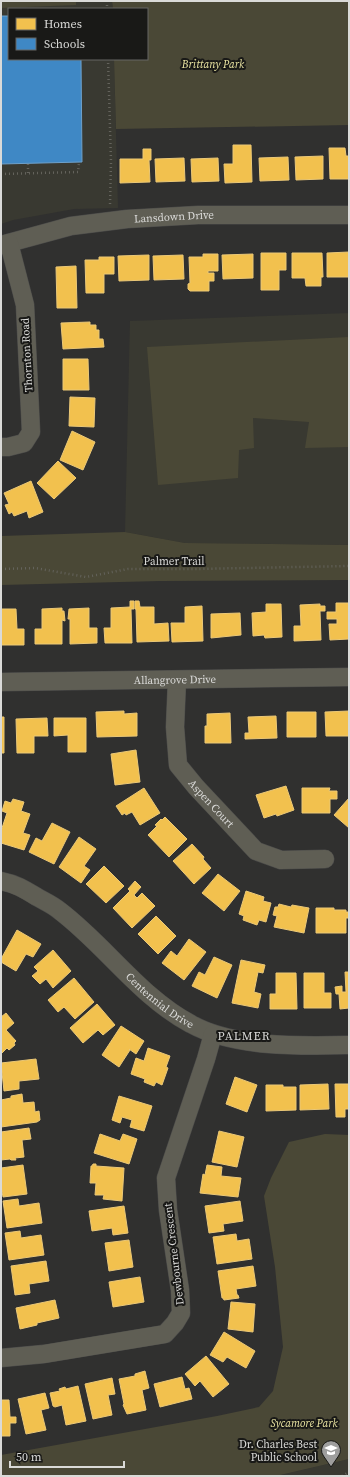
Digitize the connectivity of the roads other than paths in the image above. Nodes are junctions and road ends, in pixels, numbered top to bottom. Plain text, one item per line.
1 (349, 215) edge
2 (5, 244) edge
3 (1, 447) edge
4 (349, 677) edge
5 (177, 680) junction
6 (1, 682) edge
7 (325, 859) dead end
8 (1, 881) edge
9 (213, 1034) junction
10 (349, 1044) edge
11 (1, 1358) edge

1 - 2 street, Lansdown Drive
2 - 3 street, Thornton Road
4 - 5 street, Allangrove Drive
5 - 6 street, Allangrove Drive
5 - 7 street, Aspen Court
8 - 9 street, Centennial Drive
9 - 10 street, Centennial Drive
9 - 11 street, Dewbourne Crescent

